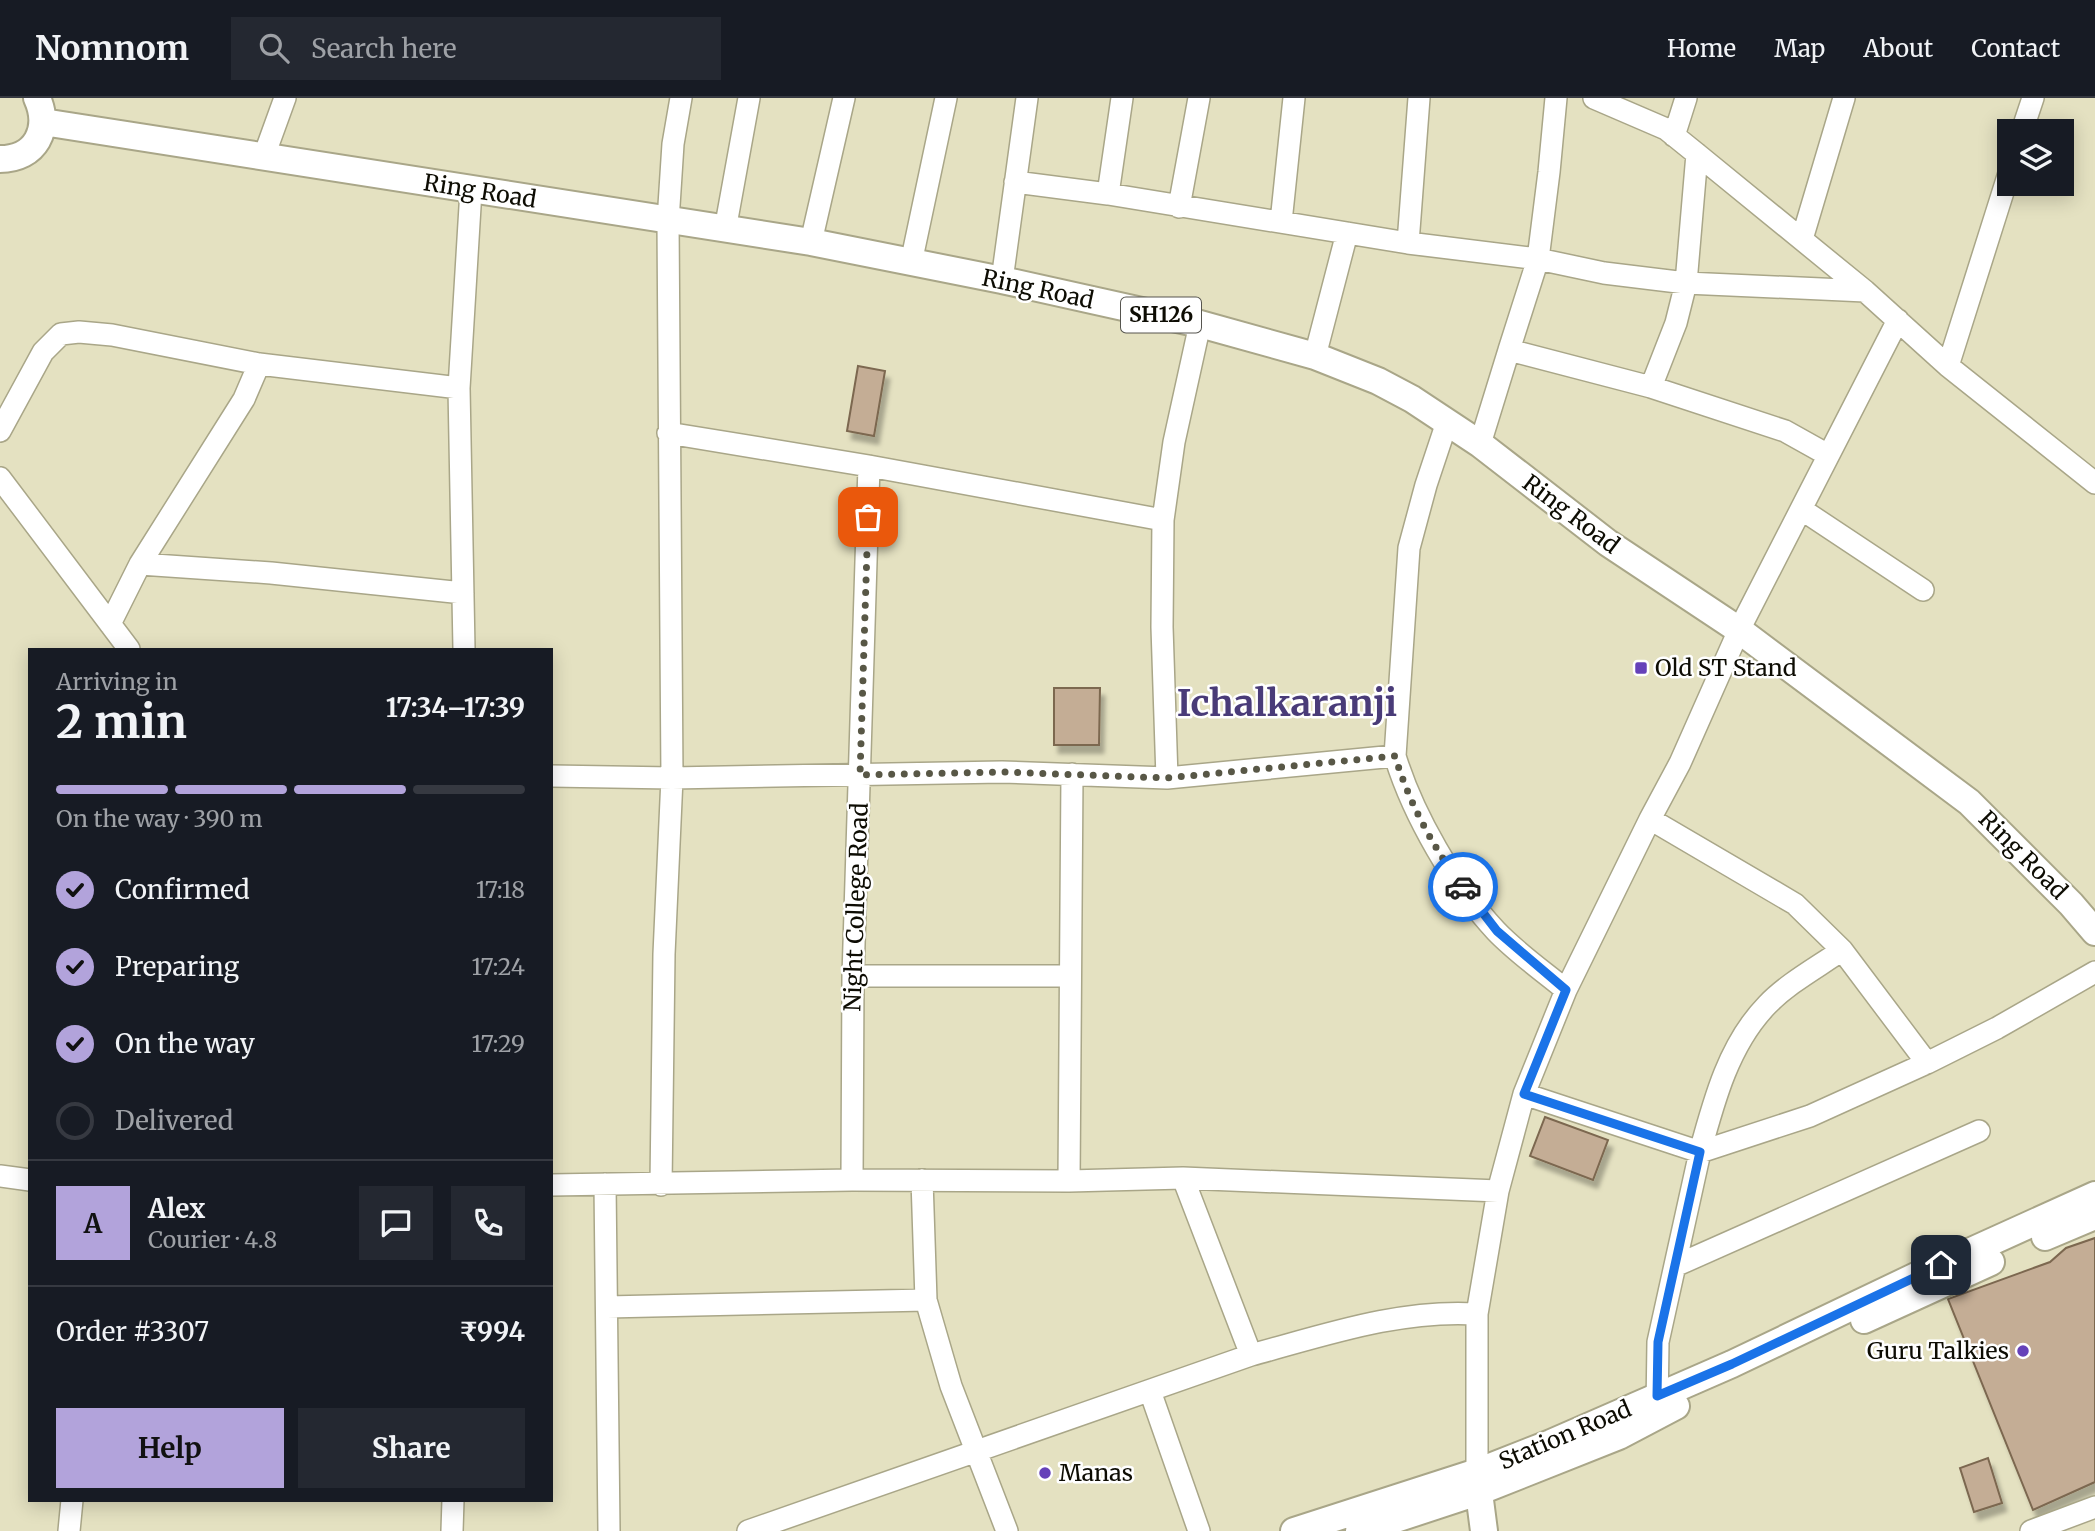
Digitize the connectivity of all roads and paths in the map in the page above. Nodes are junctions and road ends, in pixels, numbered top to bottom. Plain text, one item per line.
1 (285, 98) edge
2 (681, 98) edge
3 (749, 98) edge
4 (844, 98) edge
5 (946, 98) edge
6 (1027, 98) edge
7 (1122, 98) edge
8 (1199, 98) edge
9 (1294, 98) edge
10 (1419, 98) edge
11 (1556, 98) edge
12 (1594, 98) edge
13 (1686, 98) edge
14 (1844, 98) edge
15 (2033, 98) edge
16 (40, 110) edge
17 (2026, 119) edge
18 (1674, 136) junction
19 (1698, 154) junction
20 (264, 156) junction
21 (3, 162) edge
22 (1015, 182) junction
23 (471, 190) junction
24 (1108, 194) junction
25 (2002, 196) edge
26 (1179, 207) junction
27 (667, 221) junction
28 (1281, 222) junction
29 (725, 230) junction
30 (1346, 233) junction
31 (1802, 239) junction
32 (811, 242) junction
33 (1408, 243) junction
34 (1538, 259) junction
35 (911, 263) junction
36 (1002, 280) junction
37 (1686, 283) junction
38 (1865, 291) junction
39 (1898, 320) junction
40 (1200, 324) junction
41 (1509, 350) junction
42 (1315, 356) junction
43 (259, 364) junction
44 (1948, 366) junction
45 (1651, 387) junction
46 (460, 388) junction
47 (1447, 422) junction
48 (0, 431) edge
49 (668, 433) junction
50 (1480, 444) junction
51 (1828, 455) junction
52 (869, 466) junction
53 (0, 478) edge
54 (2095, 483) edge
55 (1801, 509) junction
56 (1163, 520) junction
57 (140, 564) junction
58 (1923, 590) dead end
59 (463, 593) junction
60 (110, 624) junction
61 (1739, 630) junction
62 (128, 648) edge
63 (464, 648) edge
64 (1395, 756) junction
65 (1072, 774) junction
66 (860, 775) junction
67 (553, 776) edge
68 (672, 778) junction
69 (1167, 778) junction
70 (1650, 819) junction
71 (2095, 932) edge
72 (1842, 950) junction
73 (2095, 972) edge
74 (853, 976) junction
75 (1070, 976) junction
76 (1566, 990) junction
77 (1927, 1063) junction
78 (1524, 1094) junction
79 (1979, 1131) dead end
80 (1700, 1152) junction
81 (0, 1176) edge
82 (1183, 1178) junction
83 (28, 1180) edge
84 (852, 1180) junction
85 (922, 1180) junction
86 (1069, 1181) junction
87 (605, 1184) junction
88 (553, 1185) edge
89 (661, 1185) junction
90 (1498, 1191) junction
91 (2095, 1195) edge
92 (2095, 1216) edge
93 (1675, 1266) junction
94 (926, 1300) junction
95 (607, 1307) junction
96 (1477, 1314) junction
97 (1251, 1355) junction
98 (1150, 1391) junction
99 (1657, 1405) junction
100 (976, 1452) junction
101 (1477, 1482) junction
102 (72, 1502) edge
103 (453, 1502) edge
104 (2095, 1507) edge
105 (69, 1531) edge
106 (452, 1531) edge
107 (609, 1531) edge
108 (748, 1531) edge
109 (1007, 1531) edge
110 (1199, 1531) edge
111 (1294, 1531) edge
112 (1359, 1531) edge
113 (1484, 1531) edge
114 (2031, 1531) edge

1 - 20 street
2 - 27 street
3 - 29 street
4 - 32 street
5 - 35 street
6 - 22 street
7 - 24 street
8 - 26 street
9 - 28 street
10 - 33 street
11 - 34 street
12 - 18 street
13 - 18 street
14 - 31 street
15 - 17 street
16 - 20 main road, Ring Road / SH126
16 - 21 main road
18 - 19 street
19 - 31 street
19 - 37 street
20 - 23 main road, Ring Road / SH126
22 - 24 street
22 - 36 street
23 - 27 main road, Ring Road / SH126
23 - 46 street
24 - 26 street
25 - 44 street
26 - 28 street
27 - 29 main road, Ring Road / SH126
27 - 49 street
28 - 30 street
29 - 32 main road, Ring Road / SH126
30 - 33 street
30 - 42 street
31 - 38 street
32 - 35 main road, Ring Road / SH126
33 - 34 street
34 - 37 street
34 - 41 street
35 - 36 main road, Ring Road / SH126
36 - 40 main road, Ring Road / SH126
37 - 38 street
37 - 45 street
38 - 39 street
39 - 44 street
39 - 51 street
40 - 42 main road, Ring Road / SH126
40 - 56 street
41 - 45 street
41 - 50 street
42 - 47 main road, Ring Road / SH126
43 - 46 street
43 - 48 street
43 - 57 street
44 - 54 street
45 - 51 street
46 - 59 street
47 - 50 main road, Ring Road / SH126
47 - 64 street
49 - 52 street
49 - 68 street
50 - 61 main road, Ring Road / SH126
51 - 55 street
52 - 56 street
52 - 66 street, Night College Road
53 - 60 street
55 - 58 street
55 - 61 street
56 - 69 street
57 - 59 street
57 - 60 street
59 - 63 street
60 - 62 street
61 - 70 street
61 - 71 main road, Ring Road / SH126
64 - 69 street
64 - 76 street
65 - 66 street
65 - 69 street
65 - 75 street
66 - 68 street
66 - 74 street, Night College Road
67 - 68 street
68 - 89 street
70 - 72 street
70 - 76 street
72 - 77 street
72 - 80 street
73 - 77 street
74 - 75 street
74 - 84 street, Night College Road
75 - 86 street
76 - 78 street
77 - 80 street
78 - 80 street
78 - 90 street
79 - 93 street
80 - 93 street
81 - 83 street
82 - 86 street
82 - 90 street
82 - 97 street
84 - 85 street
84 - 89 street
85 - 86 street
85 - 94 street
87 - 88 street
87 - 89 street
87 - 95 street
90 - 96 street
91 - 99 main road, Station Road
92 - 99 main road, Station Road
93 - 99 street
94 - 95 street
94 - 100 street
95 - 107 street
96 - 97 street
96 - 101 street
97 - 98 street
98 - 100 street
98 - 110 street
99 - 101 main road, Station Road
100 - 108 street
100 - 109 street
101 - 111 main road, Station Road
101 - 112 main road, Station Road
101 - 113 main road
102 - 105 street
103 - 106 street
104 - 114 street

